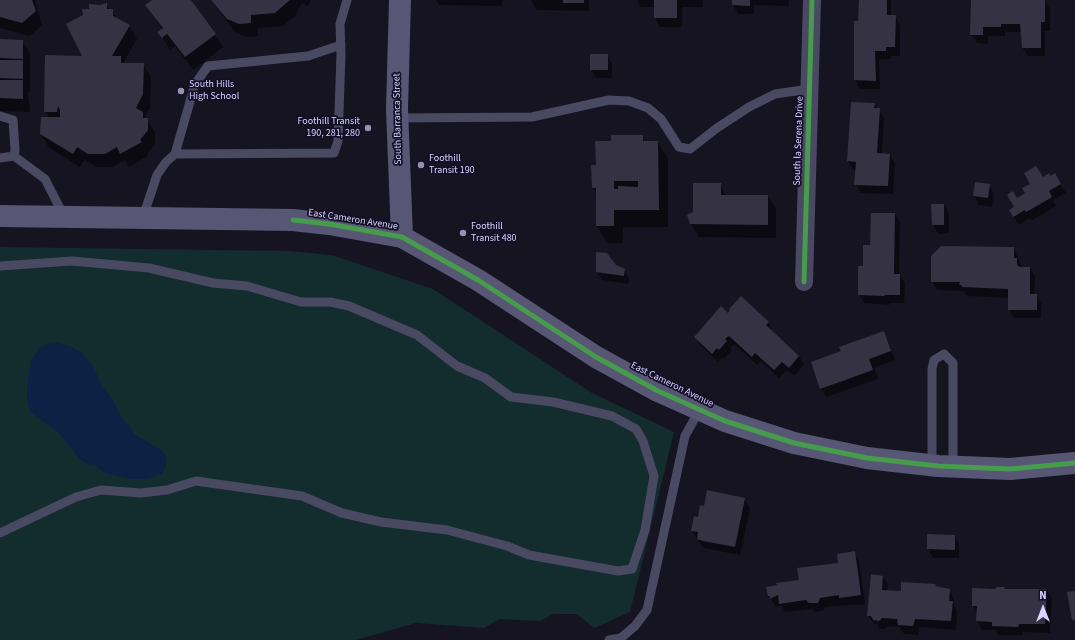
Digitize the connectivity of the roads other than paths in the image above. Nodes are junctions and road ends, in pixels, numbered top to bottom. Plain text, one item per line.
1 (347, 0) edge
2 (400, 0) edge
3 (812, 0) edge
4 (341, 45) junction
5 (810, 89) junction
6 (0, 116) edge
7 (397, 118) junction
8 (174, 154) junction
9 (14, 156) junction
10 (0, 158) edge
11 (0, 216) edge
12 (65, 217) junction
13 (143, 218) junction
14 (402, 238) junction
15 (0, 266) edge
16 (804, 282) dead end
17 (700, 410) junction
18 (1075, 463) edge
19 (932, 465) junction
20 (953, 467) junction
21 (0, 533) edge
22 (610, 640) edge

1 - 4 lane
2 - 7 main road, South Barranca Street
3 - 5 street, South la Serena Drive
4 - 8 lane
4 - 8 lane
5 - 7 lane
5 - 16 street, South la Serena Drive
6 - 9 lane
7 - 14 main road, South Barranca Street
8 - 13 lane
9 - 10 lane
9 - 12 lane
11 - 12 main road, East Cameron Avenue
12 - 13 main road, East Cameron Avenue
13 - 14 main road, East Cameron Avenue
14 - 17 main road, East Cameron Avenue
15 - 21 lane
17 - 19 main road, East Cameron Avenue
17 - 22 lane
18 - 20 main road, East Cameron Avenue
19 - 20 main road, East Cameron Avenue
19 - 20 lane

